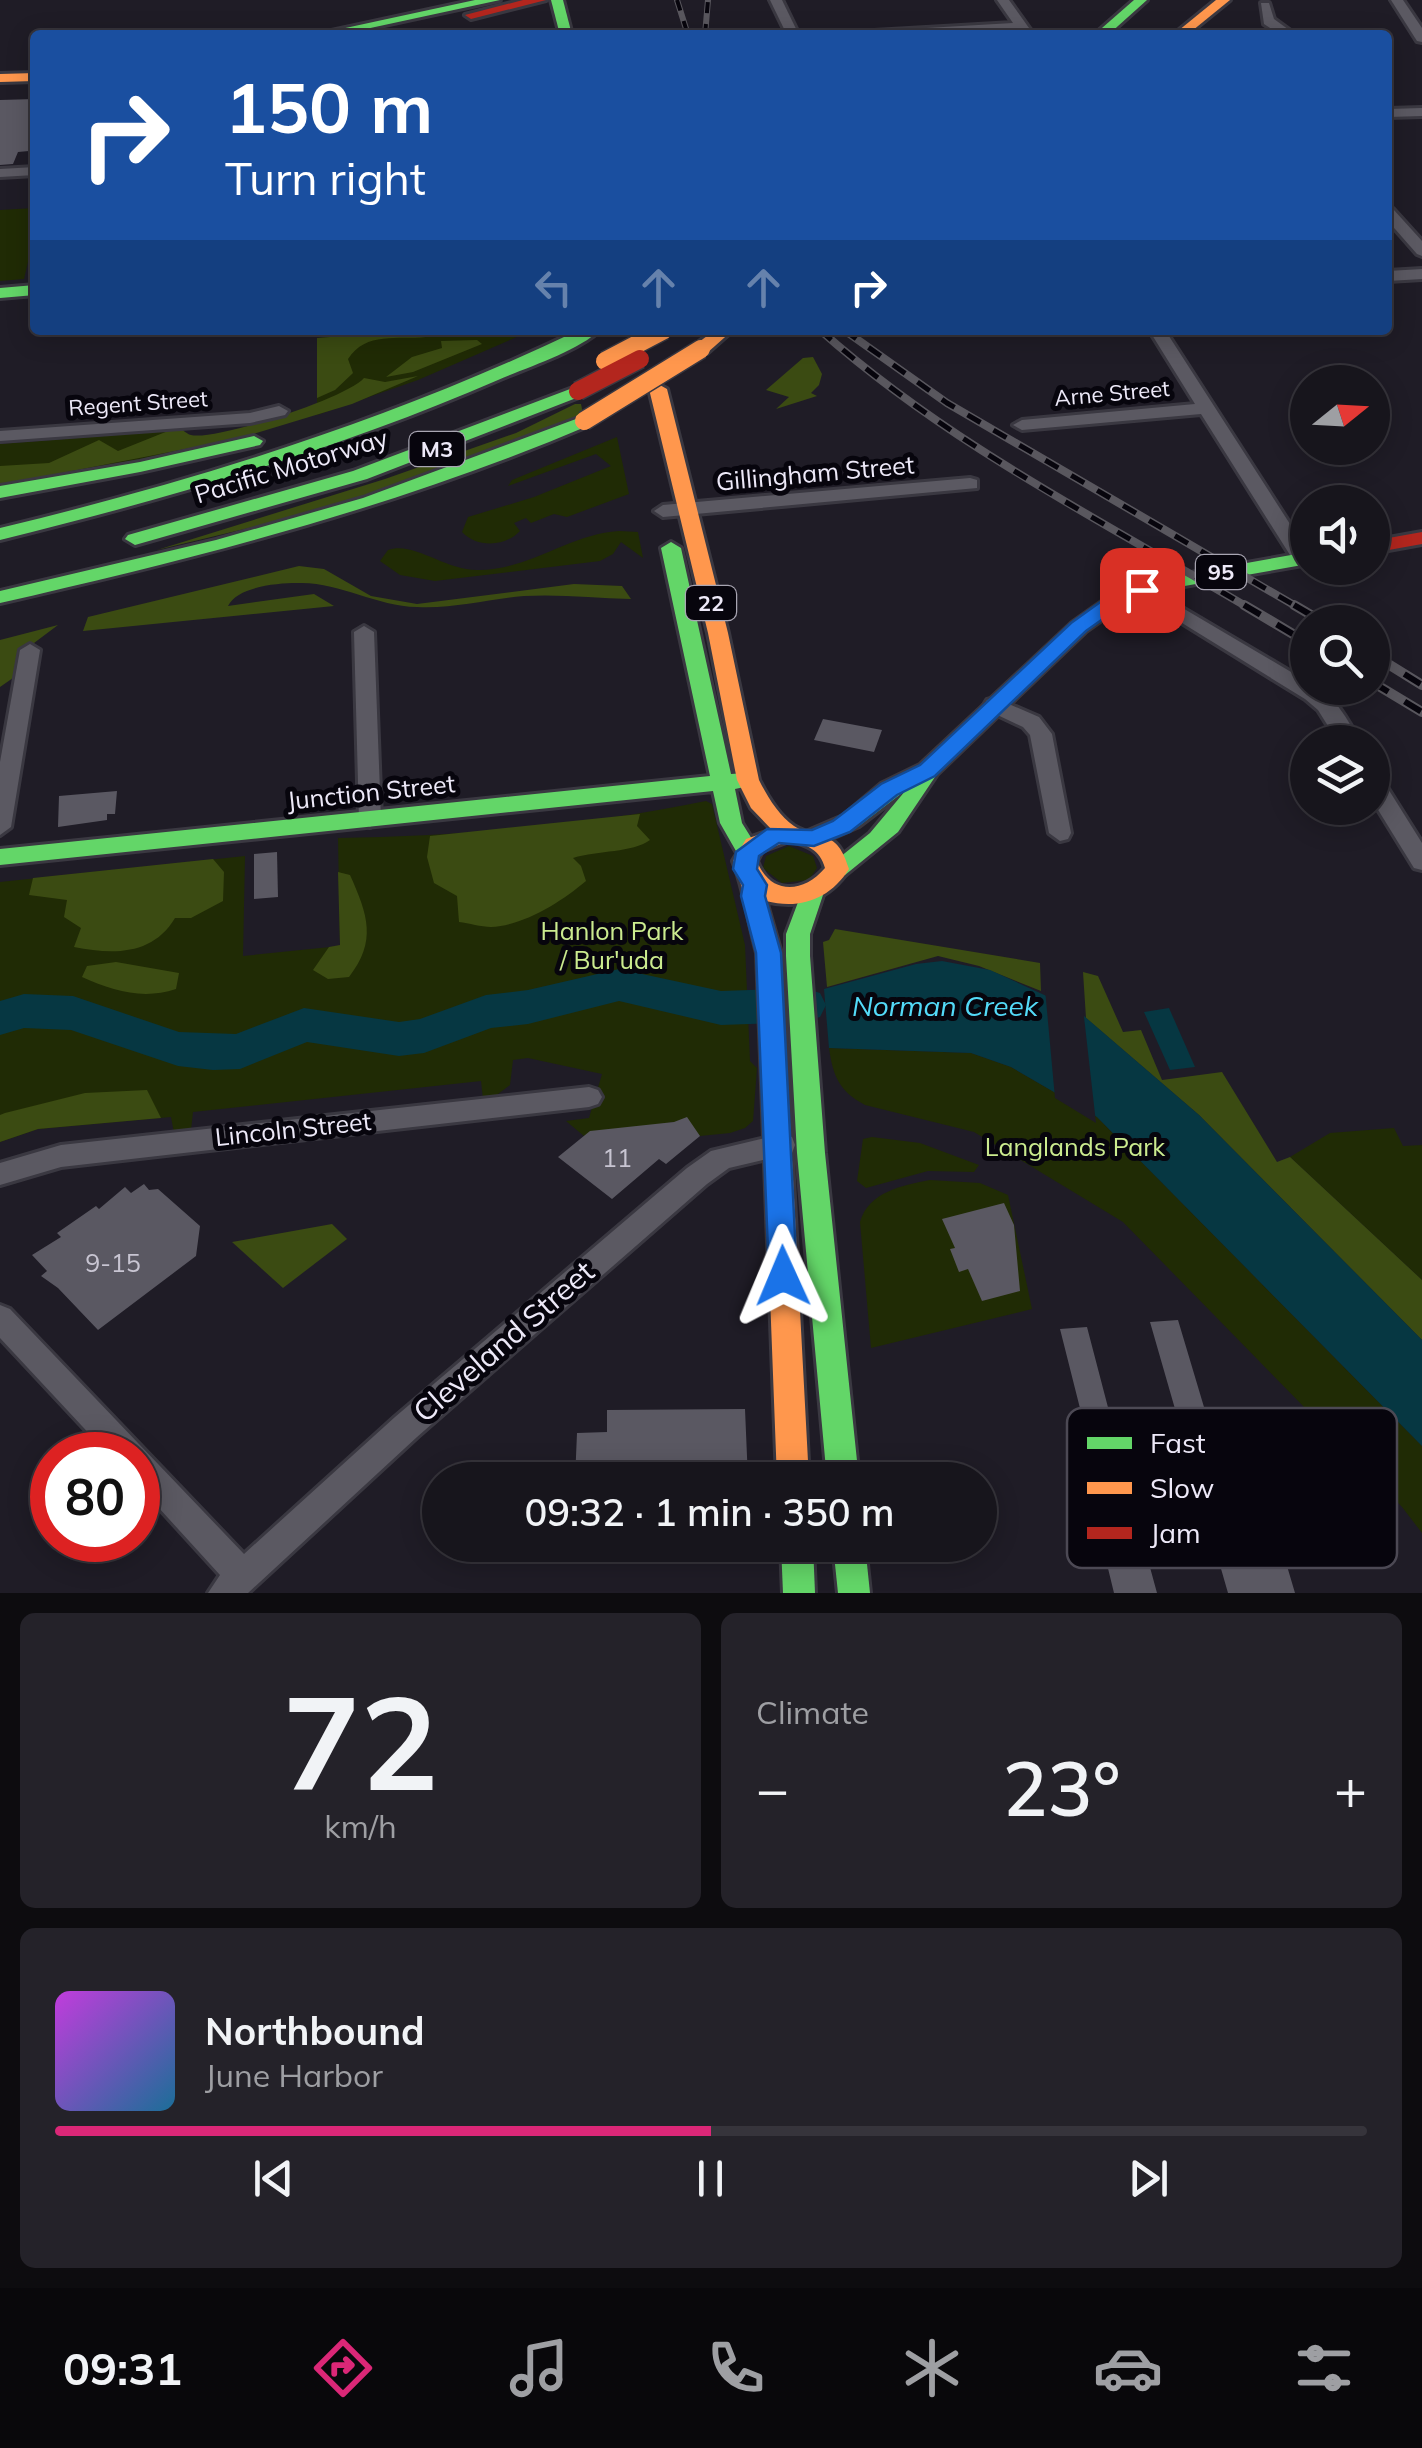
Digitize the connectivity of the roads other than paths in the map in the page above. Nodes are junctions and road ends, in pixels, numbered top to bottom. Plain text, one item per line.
1 (776, 0) edge
2 (1003, 0) edge
3 (1141, 0) edge
4 (1168, 0) edge
5 (1190, 0) edge
6 (1224, 0) edge
7 (1397, 0) edge
8 (498, 4) edge
9 (1265, 6) dead end
10 (554, 13) edge
11 (348, 30) edge
12 (394, 30) edge
13 (791, 30) edge
14 (1024, 30) edge
15 (1106, 30) edge
16 (1135, 30) edge
17 (1155, 30) edge
18 (1186, 30) edge
19 (1282, 30) edge
20 (1422, 38) edge
21 (30, 77) edge
22 (0, 78) edge
23 (30, 87) edge
24 (0, 88) edge
25 (1422, 112) edge
26 (1392, 113) edge
27 (30, 171) edge
28 (0, 173) edge
29 (1392, 217) edge
30 (1422, 251) edge
31 (1422, 274) edge
32 (1392, 276) edge
33 (30, 290) edge
34 (0, 292) edge
35 (588, 335) edge
36 (624, 335) edge
37 (649, 335) edge
38 (1161, 335) edge
39 (696, 337) edge
40 (569, 361) edge
41 (658, 389) dead end
42 (1205, 408) junction
43 (279, 411) dead end
44 (1022, 426) dead end
45 (0, 436) edge
46 (970, 484) dead end
47 (0, 492) edge
48 (660, 500) joint
49 (688, 510) junction
50 (0, 534) edge
51 (1290, 536) edge
52 (1422, 538) edge
53 (1390, 544) edge
54 (108, 546) dead end
55 (1290, 561) edge
56 (1142, 590) junction
57 (0, 597) edge
58 (364, 632) dead end
59 (30, 650) dead end
60 (995, 705) junction
61 (1338, 725) edge
62 (928, 770) junction
63 (748, 780) junction
64 (722, 783) junction
65 (1390, 810) edge
66 (370, 819) junction
67 (0, 827) edge
68 (788, 833) junction
69 (1060, 833) dead end
70 (814, 838) junction
71 (748, 852) junction
72 (0, 857) edge
73 (1422, 862) edge
74 (837, 869) junction
75 (755, 885) junction
76 (811, 895) junction
77 (589, 1097) dead end
78 (810, 1137) junction
79 (778, 1146) junction
80 (0, 1174) edge
81 (0, 1318) edge
82 (107, 1432) edge
83 (792, 1462) edge
84 (843, 1462) edge
85 (160, 1492) edge
86 (798, 1562) edge
87 (851, 1562) edge
88 (233, 1584) edge
89 (800, 1593) edge
90 (854, 1593) edge

1 - 13 street
2 - 14 street
3 - 15 main road
4 - 16 main road
5 - 17 main road
6 - 18 main road
7 - 20 street
8 - 10 main road
8 - 11 main road
8 - 12 main road
9 - 19 street
21 - 22 main road
23 - 24 main road
25 - 26 street
27 - 28 street
29 - 30 street
31 - 32 street
33 - 34 main road
35 - 40 main road, Pacific Motorway / M3
36 - 40 main road
37 - 40 main road, bridge
38 - 42 street
39 - 40 main road, Pacific Motorway / M3, bridge
39 - 57 main road, bridge
40 - 47 main road
40 - 50 main road, Pacific Motorway / M3
40 - 54 main road, Pacific Motorway / M3
41 - 49 main road, 22
42 - 44 street, Arne Street
42 - 51 street
43 - 45 street, Regent Street
46 - 49 street, Gillingham Street
48 - 49 street, Gillingham Street
48 - 64 main road, 22
49 - 63 main road, 22
52 - 53 main road
55 - 56 main road, 95
56 - 60 main road, 95
56 - 61 street
58 - 66 street
59 - 67 street
60 - 62 main road, 95
60 - 69 street
62 - 70 main road, 95
62 - 74 main road, 95
63 - 64 main road, Junction Street
63 - 68 main road, 22
64 - 66 main road, Junction Street
64 - 71 main road, 22
65 - 73 street
66 - 72 main road, Junction Street
68 - 70 main road
68 - 71 main road
70 - 74 main road
71 - 75 main road, 22
74 - 76 main road
75 - 76 main road
75 - 79 main road, 22
76 - 78 main road
77 - 80 street, Lincoln Street
78 - 79 street, Cleveland Street
78 - 84 main road
79 - 83 main road, 22
79 - 88 street, Cleveland Street
81 - 82 street
85 - 88 street
86 - 89 main road
87 - 90 main road

